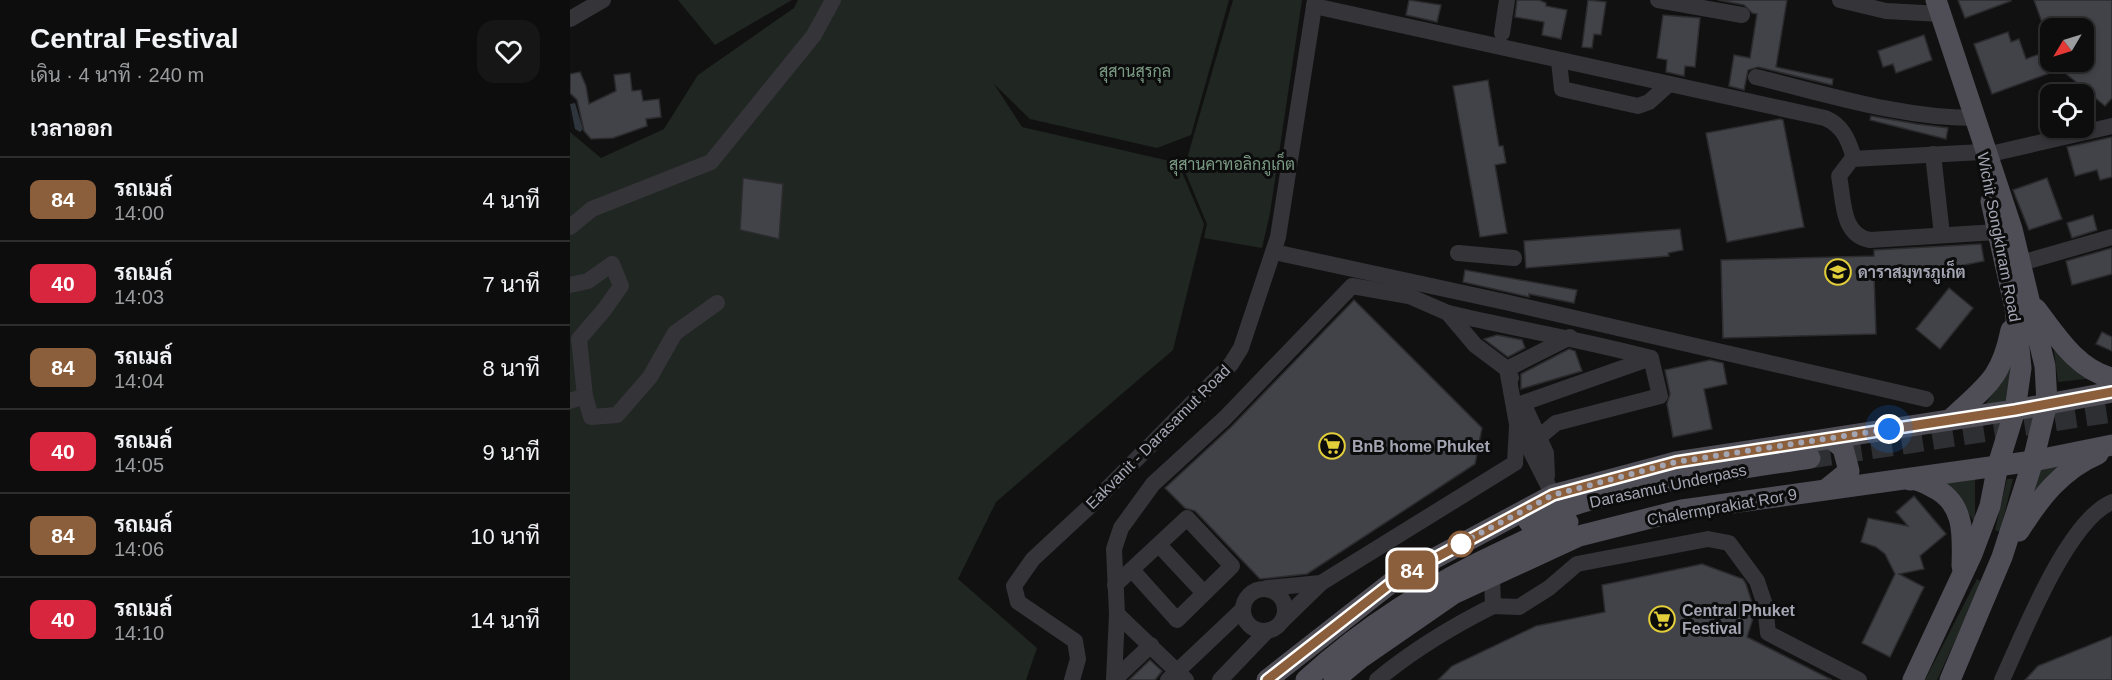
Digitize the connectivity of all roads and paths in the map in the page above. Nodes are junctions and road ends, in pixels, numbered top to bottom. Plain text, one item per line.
1 (603, 0) edge
2 (833, 0) edge
3 (1507, 0) edge
4 (1658, 0) edge
5 (1840, 0) edge
6 (1314, 3) edge
7 (1939, 7) edge
8 (1742, 15) dead end
9 (570, 19) edge
10 (1502, 33) dead end
11 (1559, 61) junction
12 (1756, 77) dead end
13 (1668, 84) junction
14 (2112, 126) edge
15 (1980, 140) junction
16 (1933, 154) junction
17 (1852, 159) junction
18 (570, 226) edge
19 (1997, 232) junction
20 (1942, 235) junction
21 (2112, 237) edge
22 (1274, 252) junction
23 (1458, 253) dead end
24 (1514, 258) dead end
25 (2021, 264) junction
26 (570, 285) edge
27 (717, 303) dead end
28 (2024, 306) junction
29 (1448, 312) junction
30 (1508, 327) junction
31 (1570, 337) junction
32 (1475, 345) junction
33 (1651, 358) junction
34 (1506, 369) junction
35 (2112, 378) edge
36 (2112, 392) edge
37 (578, 398) edge
38 (1926, 399) dead end
39 (1523, 403) junction
40 (2047, 403) junction
41 (2015, 410) junction
42 (1952, 418) junction
43 (1517, 424) junction
44 (1538, 438) junction
45 (1832, 439) junction
46 (2112, 446) edge
47 (2033, 461) junction
48 (1998, 465) junction
49 (1865, 483) junction
50 (1550, 489) junction
51 (1828, 489) junction
52 (2112, 502) edge
53 (1159, 545) junction
54 (1972, 554) junction
55 (2000, 561) junction
56 (1133, 571) junction
57 (1492, 575) junction
58 (1321, 583) junction
59 (1961, 584) junction
60 (1115, 585) junction
61 (1267, 588) junction
62 (1204, 593) junction
63 (1493, 606) junction
64 (1243, 609) junction
65 (1117, 614) junction
66 (1283, 620) junction
67 (1267, 631) junction
68 (1150, 645) junction
69 (1177, 677) edge
70 (1072, 680) edge
71 (1114, 680) edge
72 (1220, 680) edge
73 (1267, 680) edge
74 (1289, 680) edge
75 (1305, 680) edge
76 (1334, 680) edge
77 (1377, 680) edge
78 (1860, 680) edge
79 (1913, 680) edge
80 (1950, 680) edge
81 (2002, 680) edge

1 - 9 street
2 - 18 street
3 - 10 street
4 - 8 street
5 - 7 street
6 - 11 street
6 - 22 street, Eakvanit - Darasamut Road
7 - 15 main road, Wichit Songkhram Road
11 - 13 street
11 - 13 street
12 - 15 street
13 - 17 street
14 - 15 street
15 - 16 street
15 - 19 main road, Wichit Songkhram Road
15 - 25 main road, Wichit Songkhram Road
16 - 17 street
16 - 20 street
17 - 20 street
19 - 20 street
19 - 28 main road, Wichit Songkhram Road
21 - 25 street
22 - 38 street
22 - 70 street, Eakvanit - Darasamut Road
23 - 24 street
25 - 28 main road, Wichit Songkhram Road
26 - 37 street
27 - 37 street
28 - 35 main road
28 - 40 main road, Wichit Songkhram Road
28 - 41 main road, Wichit Songkhram Road
28 - 42 main road
29 - 30 street
29 - 32 street
29 - 60 street
30 - 31 street
30 - 32 street
31 - 33 street
31 - 34 street
32 - 34 street
33 - 39 street
33 - 44 street
34 - 39 street
34 - 43 street
36 - 40 main road
39 - 44 street
40 - 41 main road
40 - 47 main road, Wichit Songkhram Road
41 - 42 main road
41 - 48 main road, Wichit Songkhram Road
42 - 45 main road
43 - 50 street
43 - 58 street
44 - 50 street
45 - 50 main road
45 - 51 main road
46 - 47 main road, Chalermprakiat Ror 9
46 - 55 main road
47 - 48 main road, Chalermprakiat Ror 9
47 - 55 main road, Wichit Songkhram Road
48 - 49 main road, Chalermprakiat Ror 9
48 - 54 main road, Wichit Songkhram Road
49 - 51 main road, Chalermprakiat Ror 9
49 - 59 main road
50 - 73 main road
51 - 57 main road, Chalermprakiat Ror 9
52 - 81 street
53 - 56 street
53 - 62 street
53 - 62 street
54 - 55 main road
54 - 59 main road, Wichit Songkhram Road
55 - 80 main road, Wichit Songkhram Road
56 - 60 street
56 - 62 street
57 - 63 street
57 - 76 main road, Chalermprakiat Ror 9
58 - 61 street
58 - 66 street
59 - 79 main road, Wichit Songkhram Road
60 - 65 street
61 - 64 street
61 - 66 street
63 - 77 street
63 - 78 street
64 - 67 street
64 - 69 street
65 - 68 street
65 - 71 street
66 - 67 street
67 - 72 street
68 - 69 street
68 - 71 street
74 - 75 main road, Darasamut Underpass

